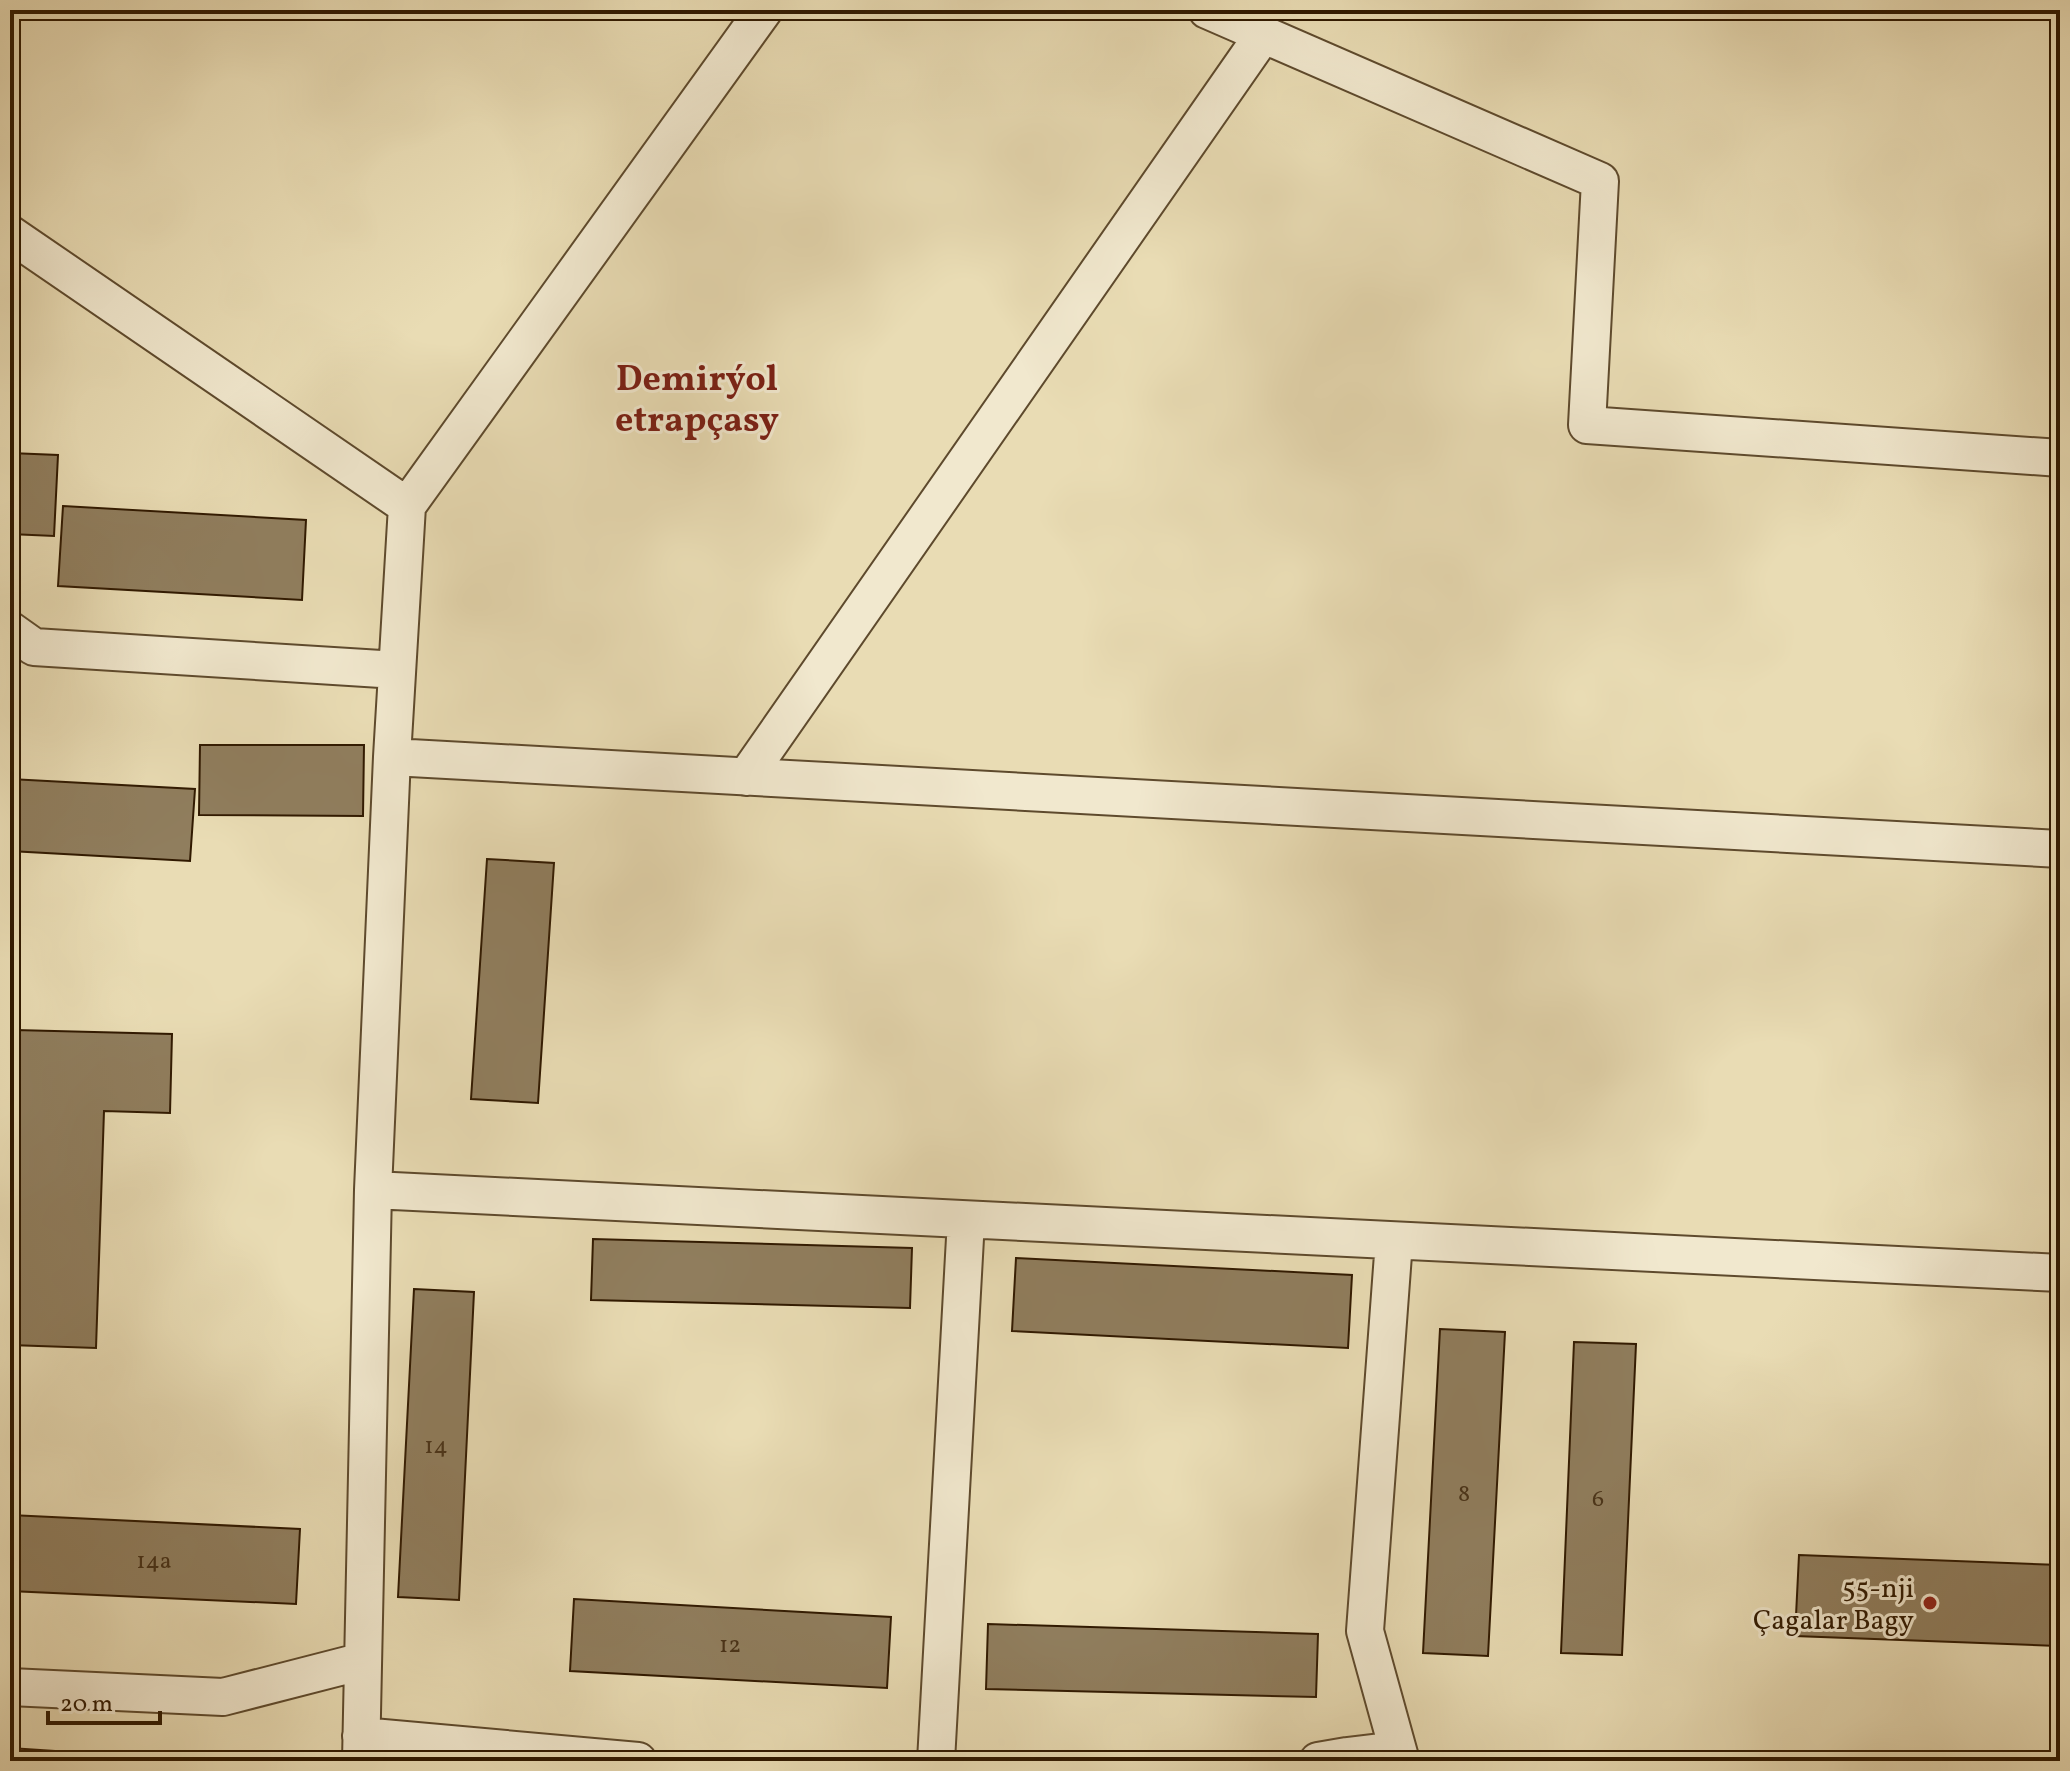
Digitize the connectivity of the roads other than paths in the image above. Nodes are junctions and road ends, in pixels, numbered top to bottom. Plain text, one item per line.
1 (764, 10) edge
2 (1207, 10) edge
3 (1263, 35) junction
4 (10, 234) edge
5 (2060, 458) edge
6 (407, 506) junction
7 (10, 630) edge
8 (397, 670) junction
9 (392, 757) junction
10 (746, 777) junction
11 (2060, 849) edge
12 (373, 1190) junction
13 (966, 1220) junction
14 (1394, 1241) junction
15 (2060, 1273) edge
16 (363, 1661) junction
17 (10, 1687) edge
18 (361, 1748) edge
19 (1399, 1756) edge
20 (638, 1761) edge
21 (936, 1761) edge
22 (1318, 1761) edge

1 - 6 street
2 - 3 street
3 - 5 street
3 - 10 street
4 - 6 street
6 - 8 street
7 - 8 street
8 - 9 street
9 - 10 street
9 - 12 street
10 - 11 street
12 - 13 street
12 - 16 street
13 - 14 street
13 - 21 street
14 - 15 street
14 - 19 street
16 - 17 street
16 - 18 street
18 - 20 street
19 - 22 street

